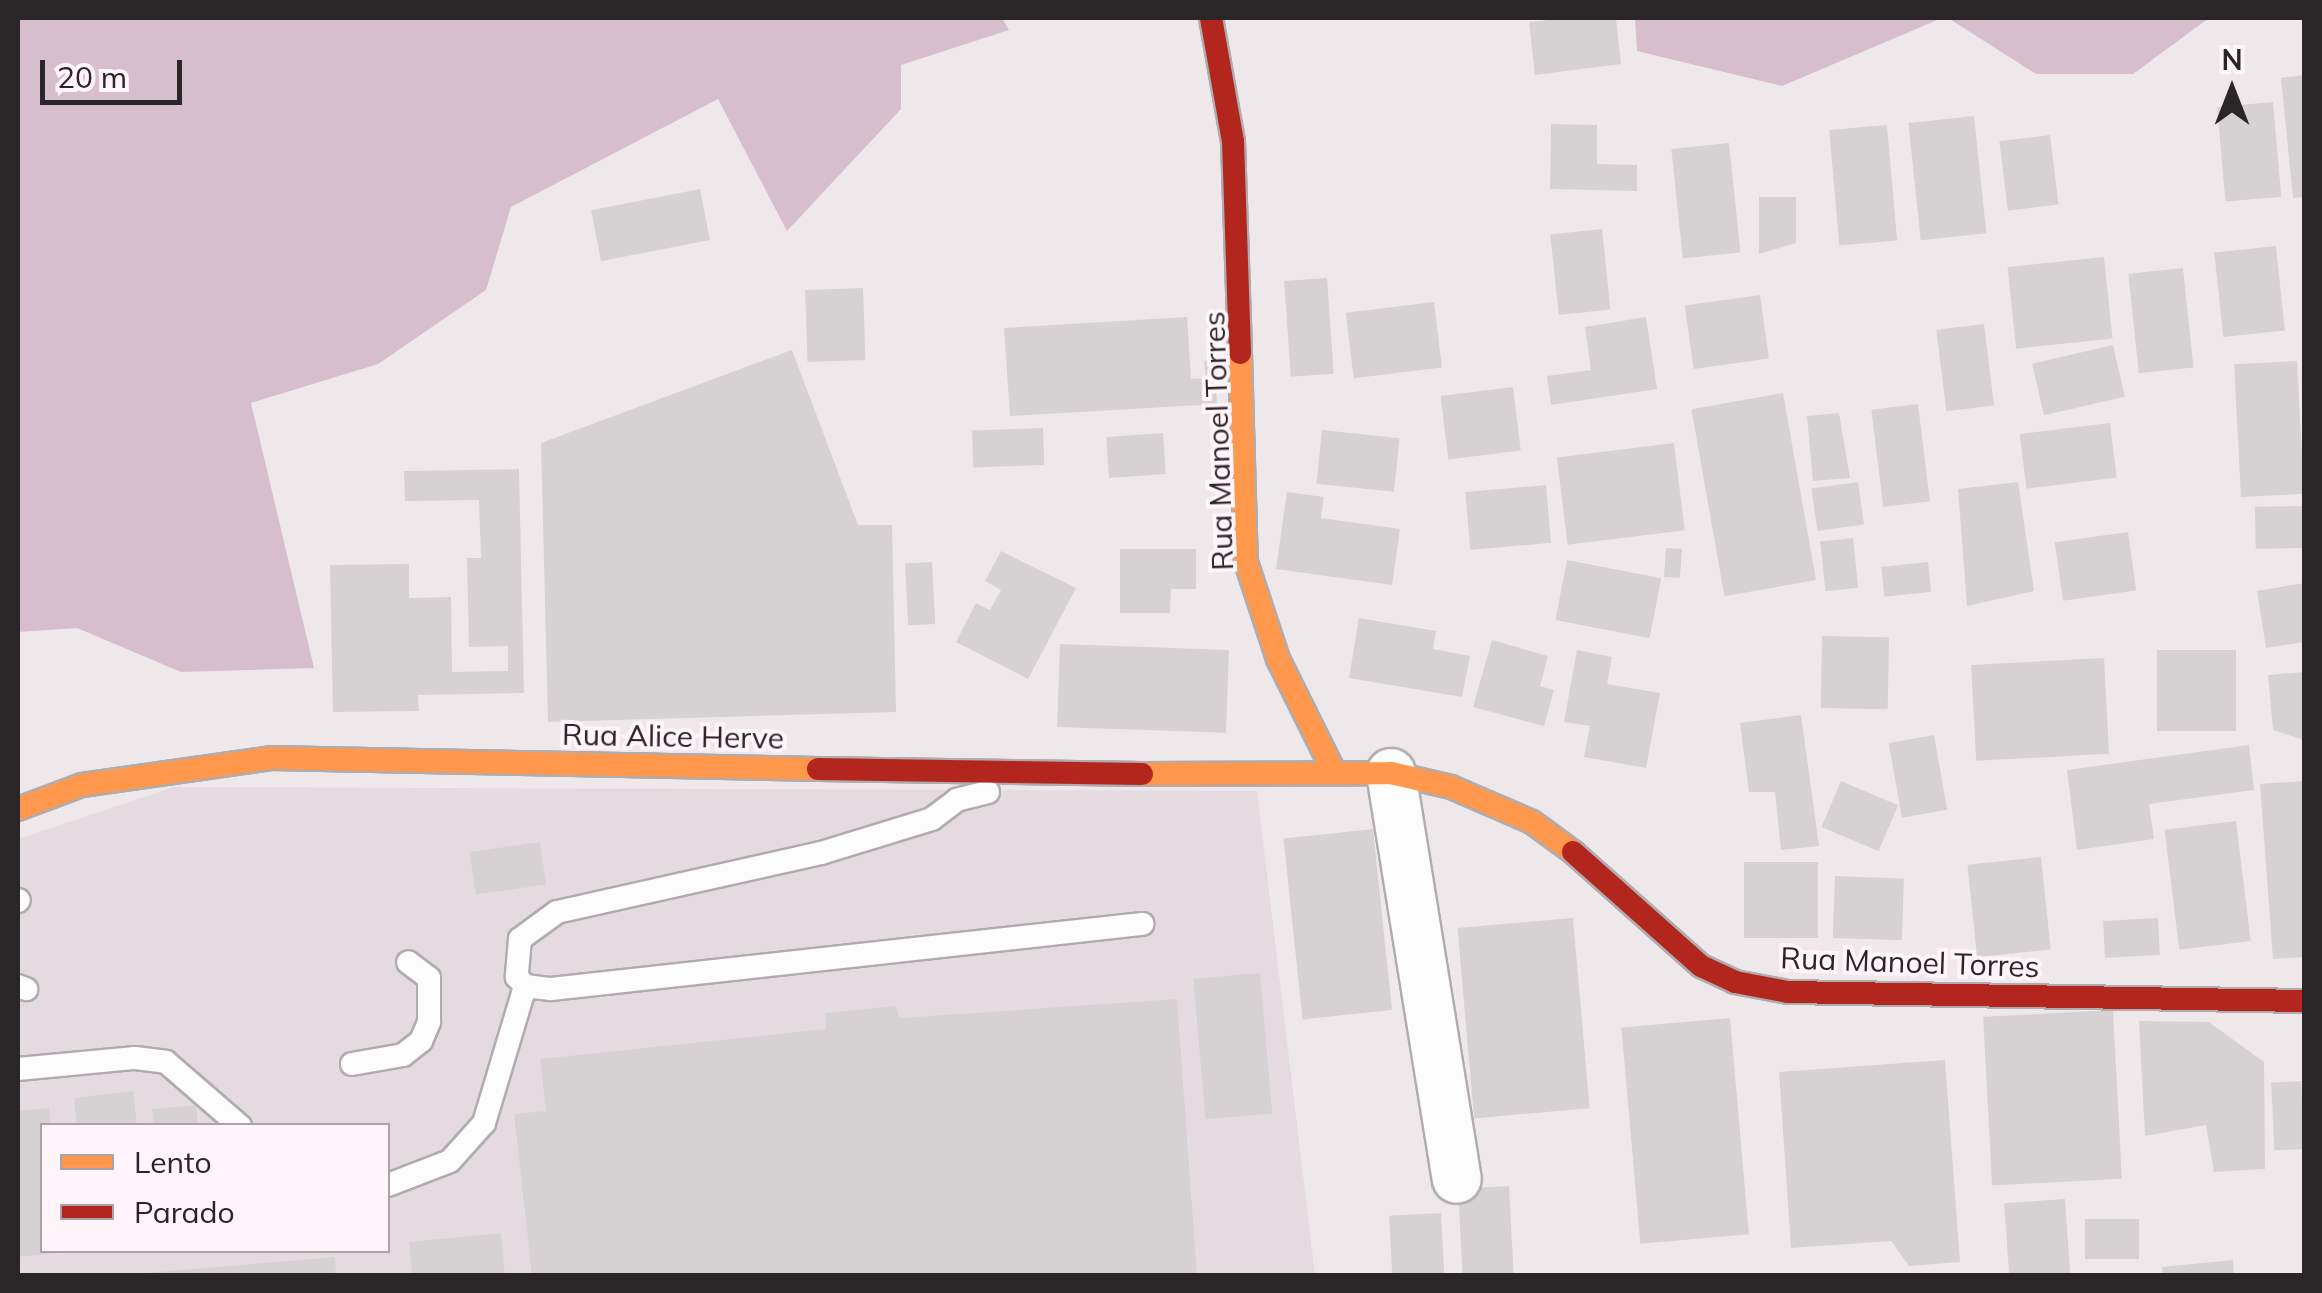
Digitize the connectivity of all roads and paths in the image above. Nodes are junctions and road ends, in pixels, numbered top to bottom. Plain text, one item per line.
1 (1211, 18) edge
2 (1333, 770) junction
3 (1391, 773) junction
4 (1054, 774) junction
5 (18, 809) edge
6 (1142, 924) dead end
7 (408, 962) dead end
8 (525, 986) junction
9 (2304, 1000) edge
10 (352, 1064) dead end
11 (18, 1069) edge
12 (237, 1123) edge
13 (1456, 1179) dead end
14 (390, 1184) edge

1 - 2 street, Rua Manoel Torres
2 - 3 street, Rua Manoel Torres
2 - 4 street, Rua Alice Herve
3 - 9 street, Rua Manoel Torres
3 - 13 street
4 - 5 street, Rua Alice Herve
4 - 8 lane
6 - 8 lane
7 - 10 lane
8 - 14 lane
11 - 12 lane

